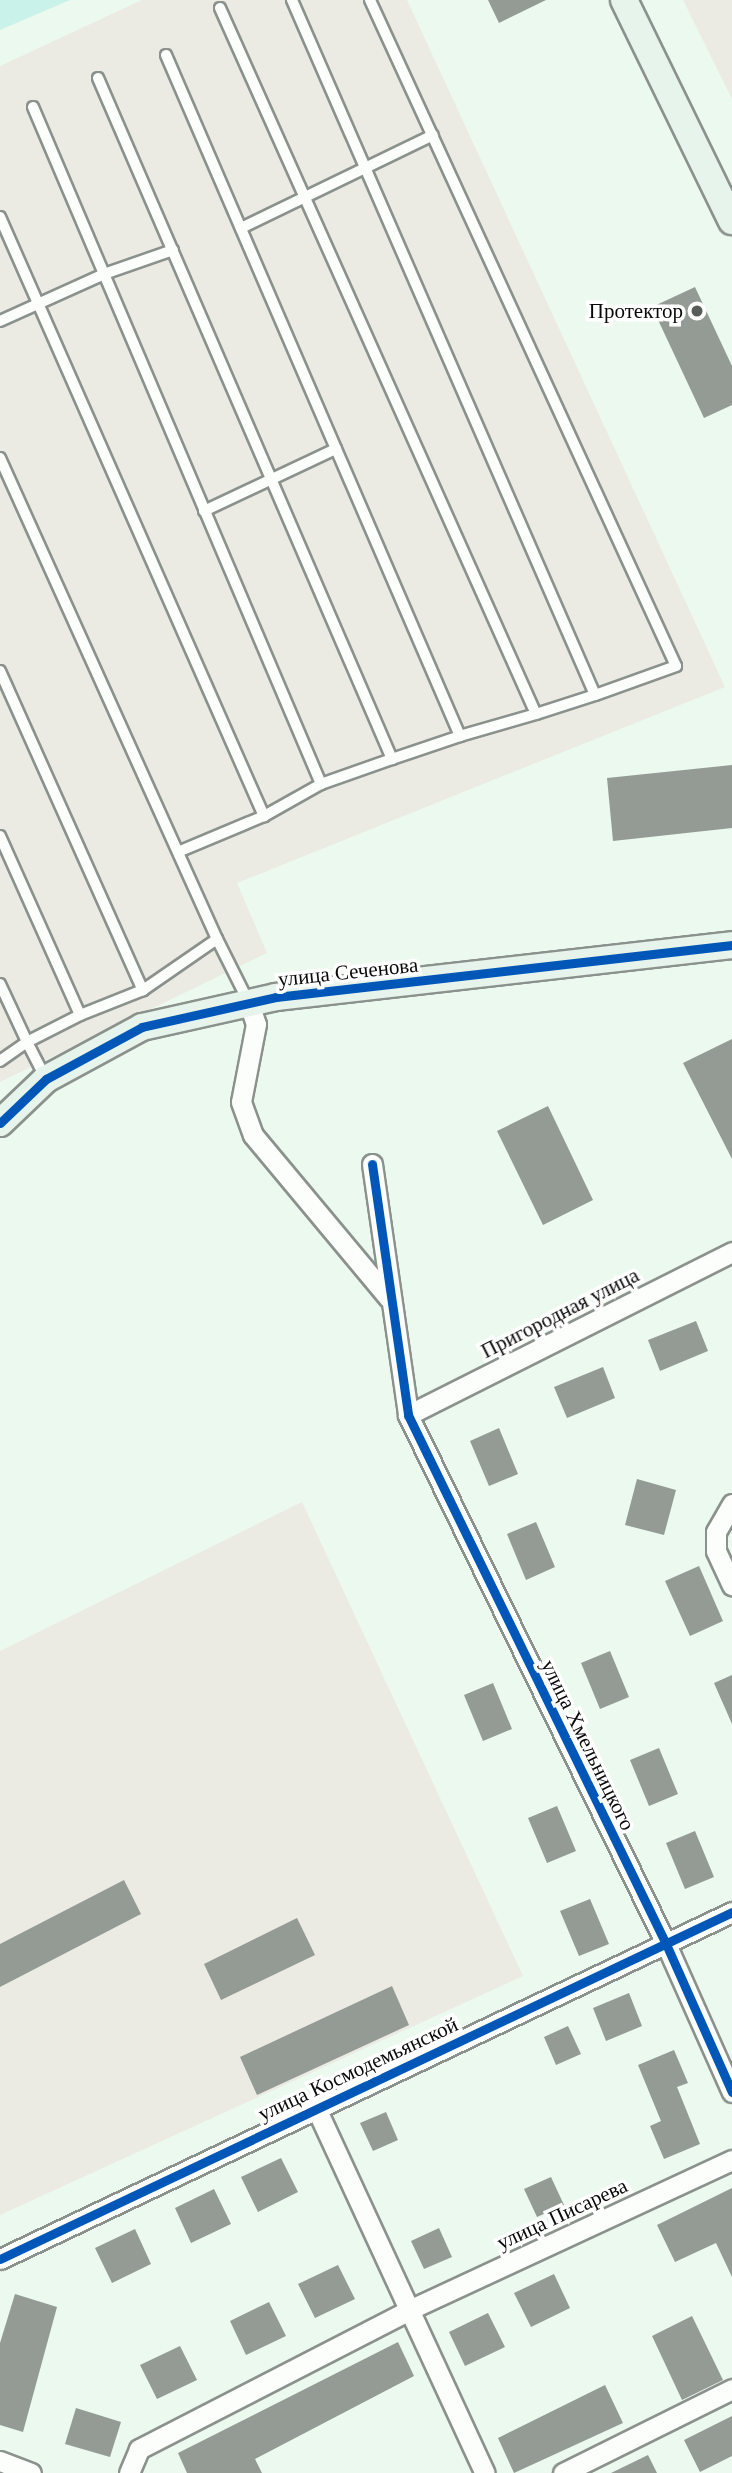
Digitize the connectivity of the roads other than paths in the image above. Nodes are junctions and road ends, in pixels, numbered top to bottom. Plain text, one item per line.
1 (292, 0) edge
2 (370, 0) edge
3 (624, 0) edge
4 (220, 8) dead end
5 (166, 55) dead end
6 (98, 78) dead end
7 (33, 107) dead end
8 (433, 135) junction
9 (365, 168) junction
10 (305, 198) junction
11 (0, 217) edge
12 (732, 222) edge
13 (241, 228) junction
14 (173, 250) junction
15 (104, 274) junction
16 (38, 303) junction
17 (0, 321) edge
18 (336, 449) junction
19 (0, 458) edge
20 (271, 478) junction
21 (204, 511) junction
22 (0, 671) edge
23 (595, 695) junction
24 (536, 714) junction
25 (460, 736) junction
26 (392, 759) junction
27 (321, 784) junction
28 (264, 816) junction
29 (0, 836) edge
30 (177, 852) junction
31 (217, 939) junction
32 (732, 945) edge
33 (0, 984) edge
34 (143, 990) junction
35 (249, 1003) junction
36 (80, 1015) junction
37 (27, 1042) junction
38 (0, 1062) edge
39 (46, 1079) junction
40 (0, 1123) edge
41 (372, 1164) dead end
42 (732, 1251) edge
43 (393, 1305) junction
44 (408, 1415) junction
45 (732, 1504) edge
46 (732, 1586) edge
47 (732, 1912) edge
48 (666, 1944) junction
49 (732, 2092) edge
50 (316, 2108) junction
51 (732, 2160) edge
52 (0, 2259) edge
53 (411, 2309) junction
54 (732, 2389) edge
55 (0, 2461) edge
56 (31, 2473) edge
57 (129, 2473) edge
58 (485, 2473) edge
59 (563, 2473) edge

1 - 9 lane
2 - 8 lane
3 - 12 street
4 - 10 lane
5 - 13 lane
6 - 14 lane
7 - 15 lane
8 - 9 lane
8 - 23 lane
9 - 10 lane
9 - 23 lane
10 - 13 lane
10 - 24 lane
11 - 16 lane
13 - 18 lane
14 - 15 lane
14 - 20 lane
15 - 16 lane
15 - 21 lane
16 - 17 lane
16 - 28 lane
18 - 20 lane
18 - 25 lane
19 - 30 lane
20 - 21 lane
20 - 26 lane
21 - 27 lane
22 - 34 lane
23 - 24 lane
24 - 25 lane
25 - 26 lane
26 - 27 lane
27 - 28 lane
28 - 30 lane
29 - 36 lane
30 - 31 lane
31 - 34 lane
31 - 35 lane
32 - 35 street, улица Сеченова
33 - 37 lane
34 - 36 lane
35 - 39 street, улица Сеченова
35 - 43 street
36 - 37 lane
37 - 38 lane
37 - 39 lane
39 - 40 street, улица Сеченова
41 - 43 street, улица Хмельницкого
42 - 44 street, Пригородная улица
43 - 44 street, улица Хмельницкого
44 - 48 street, улица Хмельницкого
45 - 46 street
47 - 48 street, улица Космодемьянской
48 - 49 street, улица Хмельницкого
48 - 50 street, улица Космодемьянской
50 - 52 street, улица Космодемьянской
50 - 53 street
51 - 53 street, улица Писарева
53 - 57 street, улица Писарева
53 - 58 street
54 - 59 street
55 - 56 street

